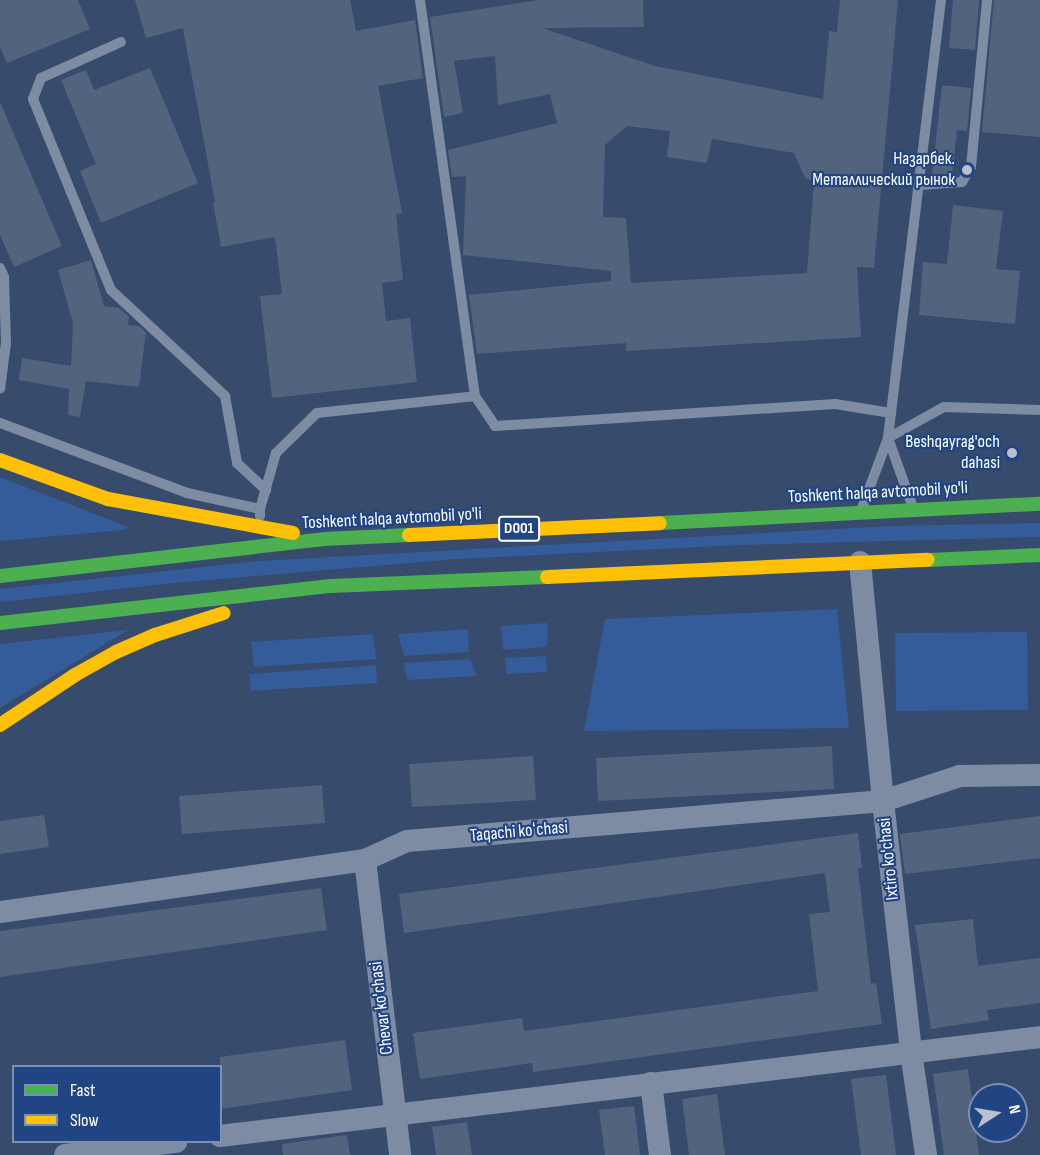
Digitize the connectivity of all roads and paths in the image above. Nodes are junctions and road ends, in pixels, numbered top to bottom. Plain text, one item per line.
1 (420, 0) edge
2 (941, 0) edge
3 (987, 0) edge
4 (121, 42) dead end
5 (919, 185) junction
6 (0, 268) edge
7 (0, 389) edge
8 (475, 396) junction
9 (1040, 410) edge
10 (891, 413) junction
11 (0, 423) edge
12 (888, 438) junction
13 (0, 460) edge
14 (266, 490) junction
15 (1040, 504) edge
16 (260, 509) junction
17 (914, 509) junction
18 (860, 512) junction
19 (260, 526) junction
20 (324, 539) junction
21 (1040, 555) edge
22 (860, 562) junction
23 (0, 576) edge
24 (331, 586) junction
25 (0, 623) edge
26 (0, 725) edge
27 (1040, 775) edge
28 (883, 801) junction
29 (365, 860) junction
30 (0, 912) edge
31 (1040, 1037) edge
32 (911, 1052) junction
33 (651, 1083) junction
34 (395, 1115) junction
35 (222, 1136) edge
36 (167, 1143) edge
37 (65, 1155) edge
38 (400, 1155) edge
39 (660, 1155) edge
40 (926, 1155) edge

1 - 8 lane
2 - 5 lane
3 - 5 lane
4 - 14 lane
5 - 10 lane
6 - 7 lane
8 - 10 lane
8 - 14 lane
9 - 12 lane
10 - 12 lane
11 - 16 lane
12 - 17 lane
12 - 18 lane
13 - 19 highway
14 - 16 lane
15 - 17 highway, Toshkent halqa avtomobil yo'li / D001
16 - 19 lane
17 - 18 highway, Toshkent halqa avtomobil yo'li / D001
18 - 20 highway, Toshkent halqa avtomobil yo'li / D001
19 - 20 highway
20 - 23 highway, Toshkent halqa avtomobil yo'li / D001
21 - 22 highway
22 - 24 highway
22 - 28 street, Ixtiro ko'chasi
24 - 25 highway
24 - 26 highway
27 - 28 street, Taqachi koʻchasi
28 - 29 street, Taqachi koʻchasi
28 - 32 street, Ixtiro ko'chasi
29 - 30 street, Taqachi koʻchasi
29 - 34 street, Chevar ko'chasi
31 - 32 street
32 - 33 street
32 - 40 street, Ixtiro ko'chasi
33 - 34 street
33 - 39 street
34 - 35 street
34 - 38 street, Chevar ko'chasi
36 - 37 street

